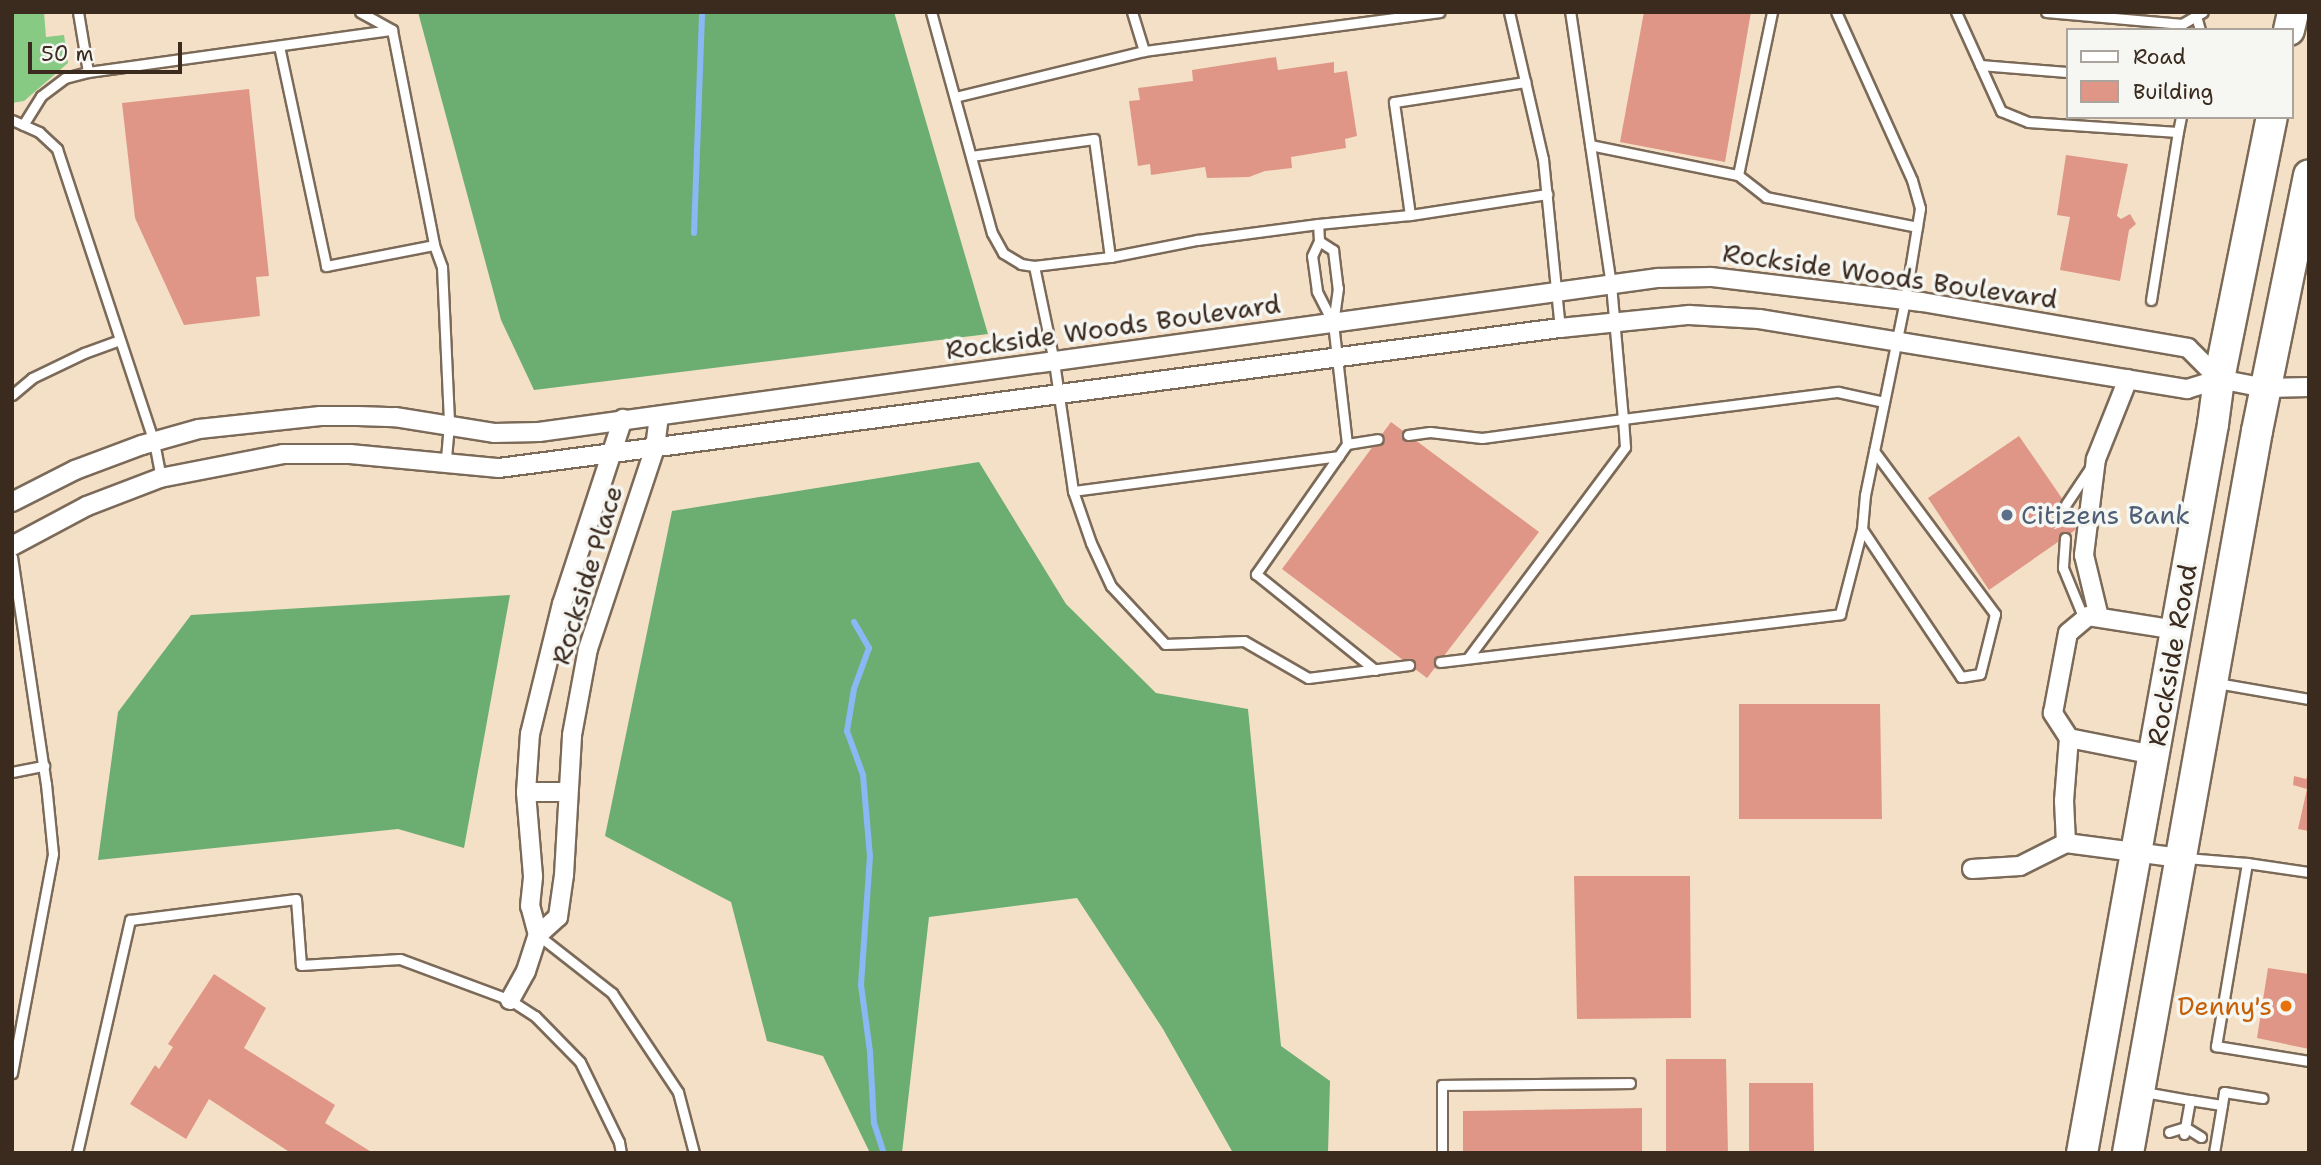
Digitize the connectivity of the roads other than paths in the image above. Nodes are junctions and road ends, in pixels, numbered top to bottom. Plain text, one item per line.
1 (78, 12) edge
2 (360, 12) edge
3 (931, 12) edge
4 (1132, 12) edge
5 (1439, 12) edge
6 (1509, 12) edge
7 (1570, 12) edge
8 (1772, 12) edge
9 (1836, 12) edge
10 (1956, 12) edge
11 (2046, 12) edge
12 (2200, 14) edge
13 (392, 30) junction
14 (279, 46) junction
15 (1144, 51) junction
16 (1980, 65) junction
17 (88, 72) junction
18 (2066, 72) edge
19 (1525, 82) junction
20 (955, 97) junction
21 (2181, 119) edge
22 (2272, 119) edge
23 (12, 120) edge
24 (23, 125) junction
25 (2178, 132) junction
26 (1590, 145) junction
27 (971, 156) junction
28 (1738, 175) junction
29 (2309, 175) edge
30 (1547, 194) junction
31 (1410, 215) junction
32 (1318, 224) junction
33 (1917, 227) junction
34 (1320, 241) junction
35 (434, 245) junction
36 (1110, 257) junction
37 (1034, 266) junction
38 (1611, 285) junction
39 (1557, 292) junction
40 (1905, 299) junction
41 (2151, 300) dead end
42 (1333, 323) junction
43 (1614, 323) junction
44 (1560, 328) junction
45 (120, 340) junction
46 (1897, 342) junction
47 (1336, 358) junction
48 (1054, 362) junction
49 (2128, 379) junction
50 (2219, 379) junction
51 (2309, 387) edge
52 (2265, 388) junction
53 (12, 395) edge
54 (1059, 395) junction
55 (1884, 402) junction
56 (659, 416) junction
57 (623, 419) junction
58 (1623, 419) junction
59 (449, 424) junction
60 (1408, 435) dead end
61 (1378, 439) dead end
62 (154, 442) junction
63 (1348, 444) junction
64 (655, 448) junction
65 (1874, 452) junction
66 (614, 454) junction
67 (1339, 456) junction
68 (2096, 459) junction
69 (446, 462) junction
70 (162, 477) junction
71 (1073, 491) junction
72 (12, 502) edge
73 (2066, 504) dead end
74 (1862, 529) junction
75 (2065, 538) dead end
76 (12, 546) edge
77 (12, 557) edge
78 (2091, 618) junction
79 (2176, 630) junction
80 (1468, 658) junction
81 (1440, 662) dead end
82 (1409, 665) dead end
83 (1374, 670) junction
84 (2212, 682) junction
85 (2309, 699) edge
86 (2070, 738) junction
87 (2154, 755) junction
88 (44, 766) junction
89 (12, 772) edge
90 (526, 792) junction
91 (566, 792) junction
92 (2066, 843) junction
93 (2136, 850) junction
94 (2180, 858) junction
95 (2247, 863) junction
96 (1972, 869) dead end
97 (2309, 872) edge
98 (538, 935) junction
99 (510, 1000) junction
100 (2309, 1061) edge
101 (12, 1073) edge
102 (1630, 1083) dead end
103 (2139, 1091) junction
104 (2263, 1098) dead end
105 (2190, 1100) junction
106 (2222, 1104) junction
107 (2184, 1131) junction
108 (2169, 1132) dead end
109 (2201, 1137) dead end
110 (77, 1153) edge
111 (621, 1153) edge
112 (694, 1153) edge
113 (1442, 1153) edge
114 (2082, 1153) edge
115 (2128, 1153) edge
116 (2214, 1153) edge

1 - 17 lane
2 - 13 lane
3 - 20 lane
4 - 15 lane
5 - 15 lane
6 - 19 lane
7 - 26 lane
8 - 28 lane
9 - 33 lane
10 - 16 lane
11 - 12 lane
13 - 14 lane
13 - 35 lane
14 - 17 lane
14 - 35 lane
15 - 20 lane
16 - 18 lane
16 - 25 lane
17 - 24 lane
19 - 30 lane
19 - 31 lane
20 - 27 lane
21 - 25 lane
22 - 50 main road, Rockside Road
23 - 24 lane
24 - 45 lane
25 - 41 lane
26 - 28 lane
26 - 38 lane
27 - 36 lane
27 - 37 lane
28 - 33 lane
29 - 52 main road, Rockside Road
30 - 31 lane
30 - 39 lane
31 - 32 lane
32 - 34 lane
32 - 36 lane
33 - 40 lane
34 - 42 lane
34 - 42 lane
35 - 59 lane
36 - 37 lane
37 - 48 lane
38 - 39 street, Rockside Woods Boulevard
38 - 40 street, Rockside Woods Boulevard
38 - 43 lane
39 - 42 street, Rockside Woods Boulevard
39 - 44 lane
40 - 46 lane
40 - 50 street, Rockside Woods Boulevard
42 - 47 lane
42 - 48 street, Rockside Woods Boulevard
43 - 44 street
43 - 46 street
43 - 58 lane
44 - 47 street
45 - 53 lane
45 - 62 lane
46 - 49 street
46 - 55 lane
47 - 54 street
47 - 63 lane
48 - 54 lane
48 - 56 street, Rockside Woods Boulevard
49 - 50 street
49 - 68 street
50 - 52 street
50 - 79 main road, Rockside Road
51 - 52 street
52 - 84 main road, Rockside Road
54 - 64 street
54 - 71 lane
55 - 58 lane
55 - 65 lane
56 - 57 street, Rockside Woods Boulevard
56 - 64 street, Rockside Place
57 - 59 street, Rockside Woods Boulevard
57 - 66 street
58 - 60 lane
58 - 80 lane
59 - 62 street, Rockside Woods Boulevard
59 - 69 lane
61 - 63 lane
62 - 70 lane
62 - 72 street, Rockside Woods Boulevard
63 - 67 lane
64 - 66 street
64 - 91 street, Rockside Place
65 - 74 lane
65 - 74 lane
66 - 69 street
66 - 90 street
67 - 71 lane
67 - 83 lane
68 - 73 lane
68 - 78 street
69 - 70 street
70 - 76 street
71 - 83 lane
74 - 80 lane
75 - 78 lane
77 - 88 lane
78 - 79 street
78 - 86 street
79 - 87 main road, Rockside Road
80 - 81 lane
82 - 83 lane
84 - 85 lane
84 - 94 main road, Rockside Road
86 - 87 street
86 - 92 street
87 - 93 main road, Rockside Road
88 - 89 lane
88 - 101 lane
90 - 91 street
90 - 98 street
91 - 98 street, Rockside Place
92 - 93 street
92 - 96 street
93 - 94 street
93 - 114 main road, Rockside Road
94 - 95 lane
94 - 103 main road, Rockside Road
95 - 97 lane
95 - 100 lane
98 - 99 street
98 - 112 lane
99 - 110 lane
99 - 111 lane
102 - 113 lane
103 - 105 lane
103 - 115 main road, Rockside Road
104 - 106 lane
105 - 106 lane
105 - 107 lane
106 - 116 lane
107 - 108 lane
107 - 109 lane

